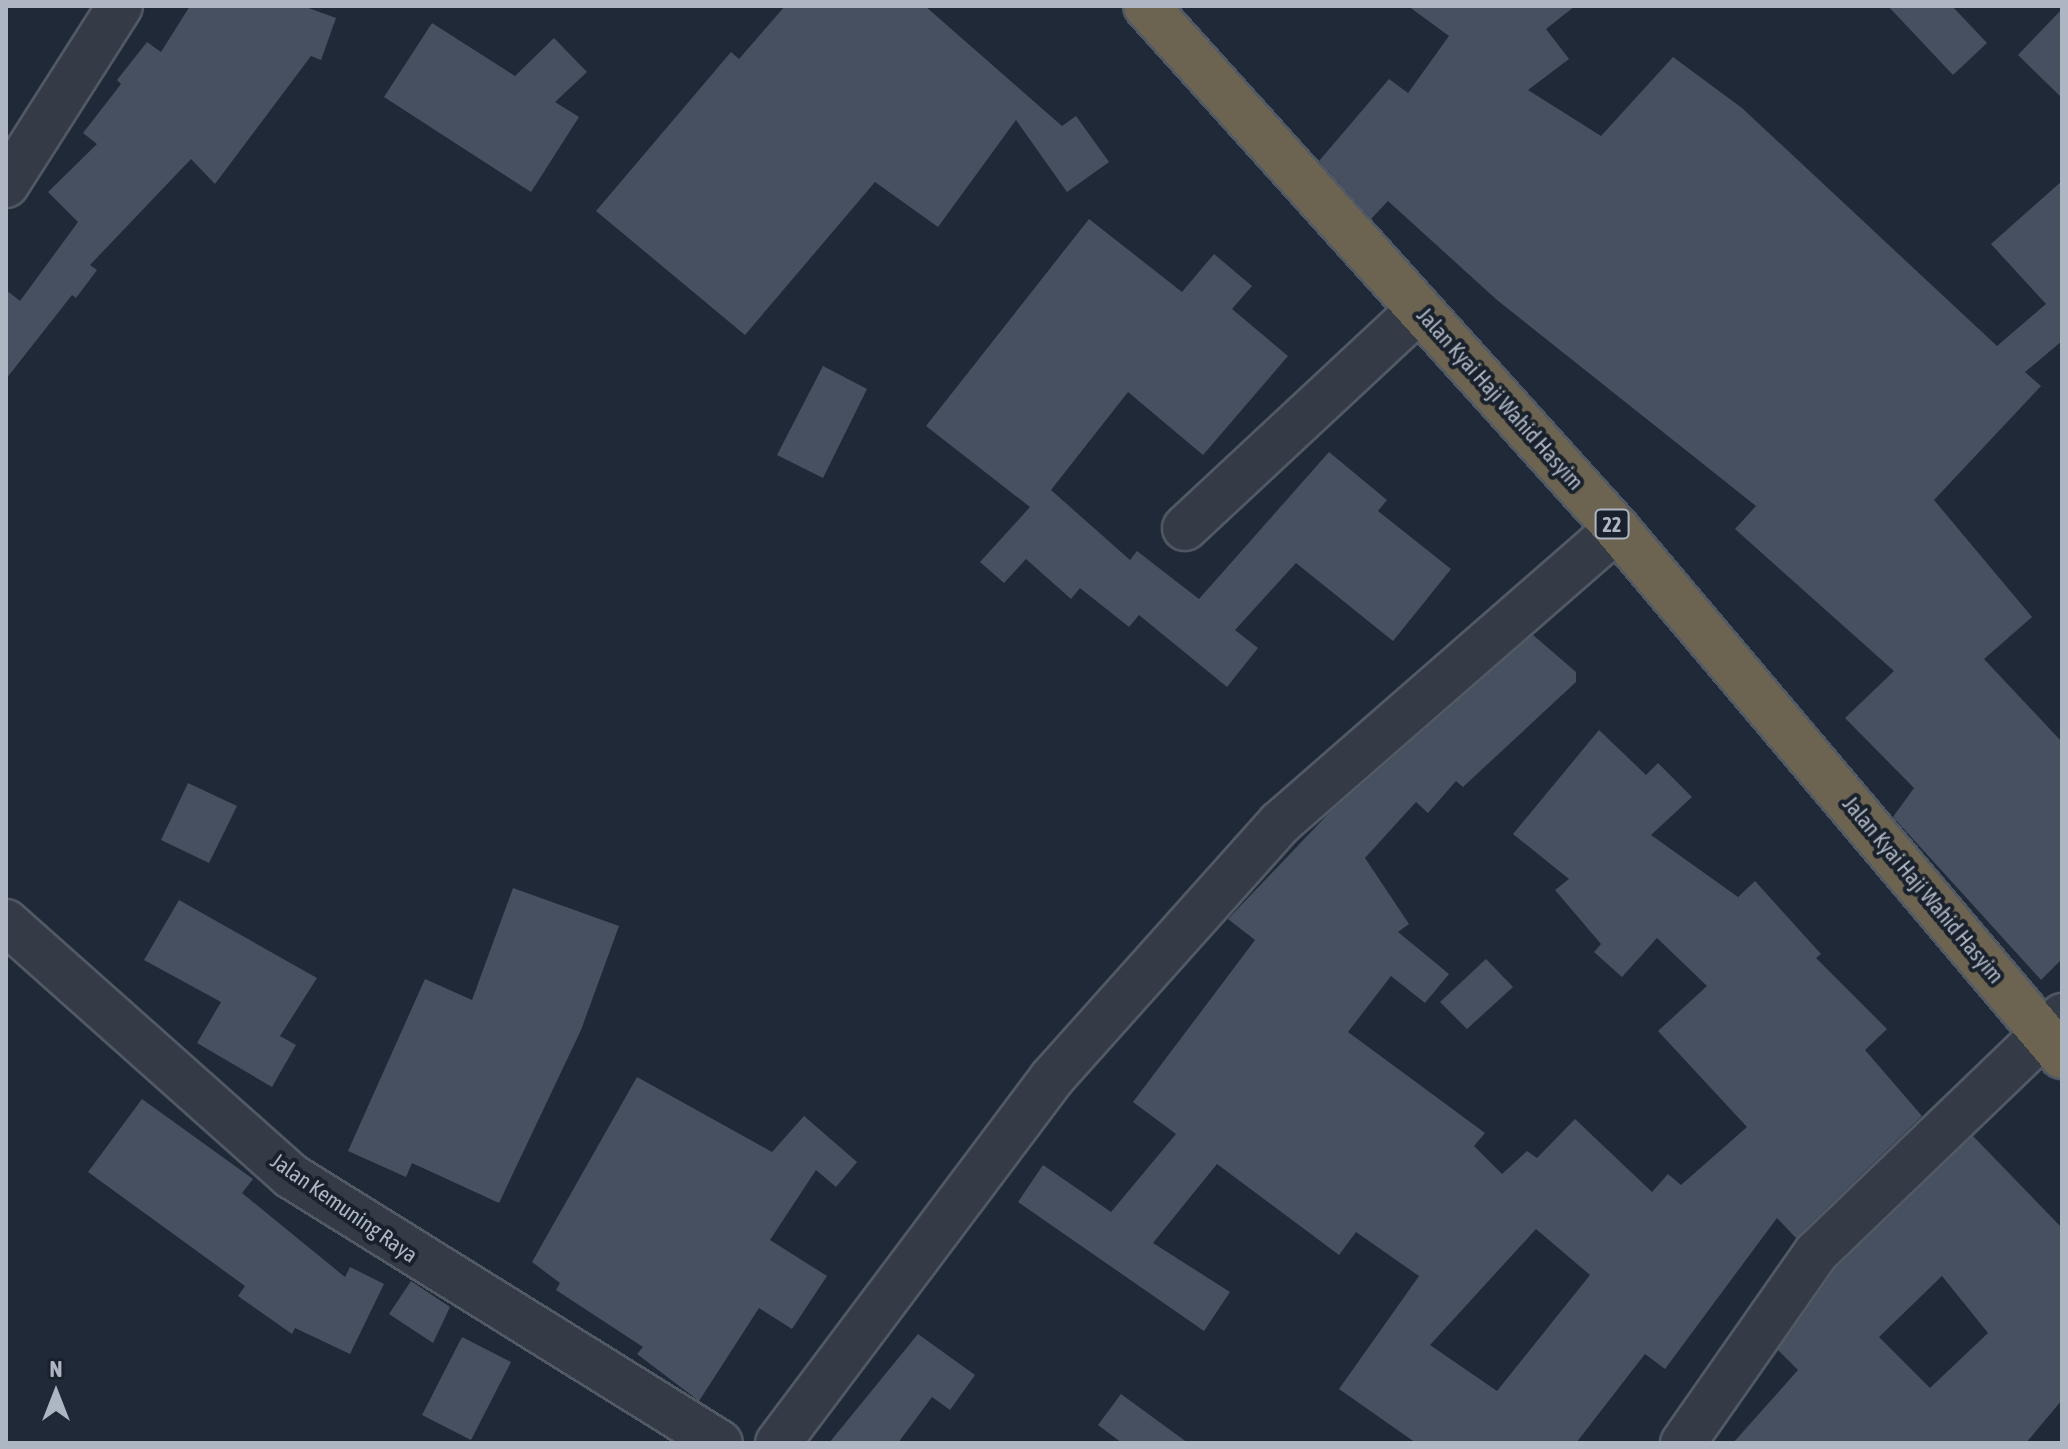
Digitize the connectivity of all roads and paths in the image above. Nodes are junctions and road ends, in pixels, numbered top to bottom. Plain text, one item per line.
1 (120, 6) edge
2 (1146, 6) edge
3 (6, 185) edge
4 (1419, 310) junction
5 (1185, 528) dead end
6 (1617, 529) junction
7 (6, 922) edge
8 (2055, 1036) edge
9 (720, 1443) edge
10 (778, 1443) edge
11 (1683, 1443) edge

1 - 3 street
2 - 4 highway, Jalan Kyai Haji Wahid Hasyim / 22
4 - 5 street
4 - 6 highway, Jalan Kyai Haji Wahid Hasyim / 22
6 - 8 highway, Jalan Kyai Haji Wahid Hasyim / 22
6 - 10 street
7 - 9 street, Jalan Kemuning Raya
8 - 11 street

